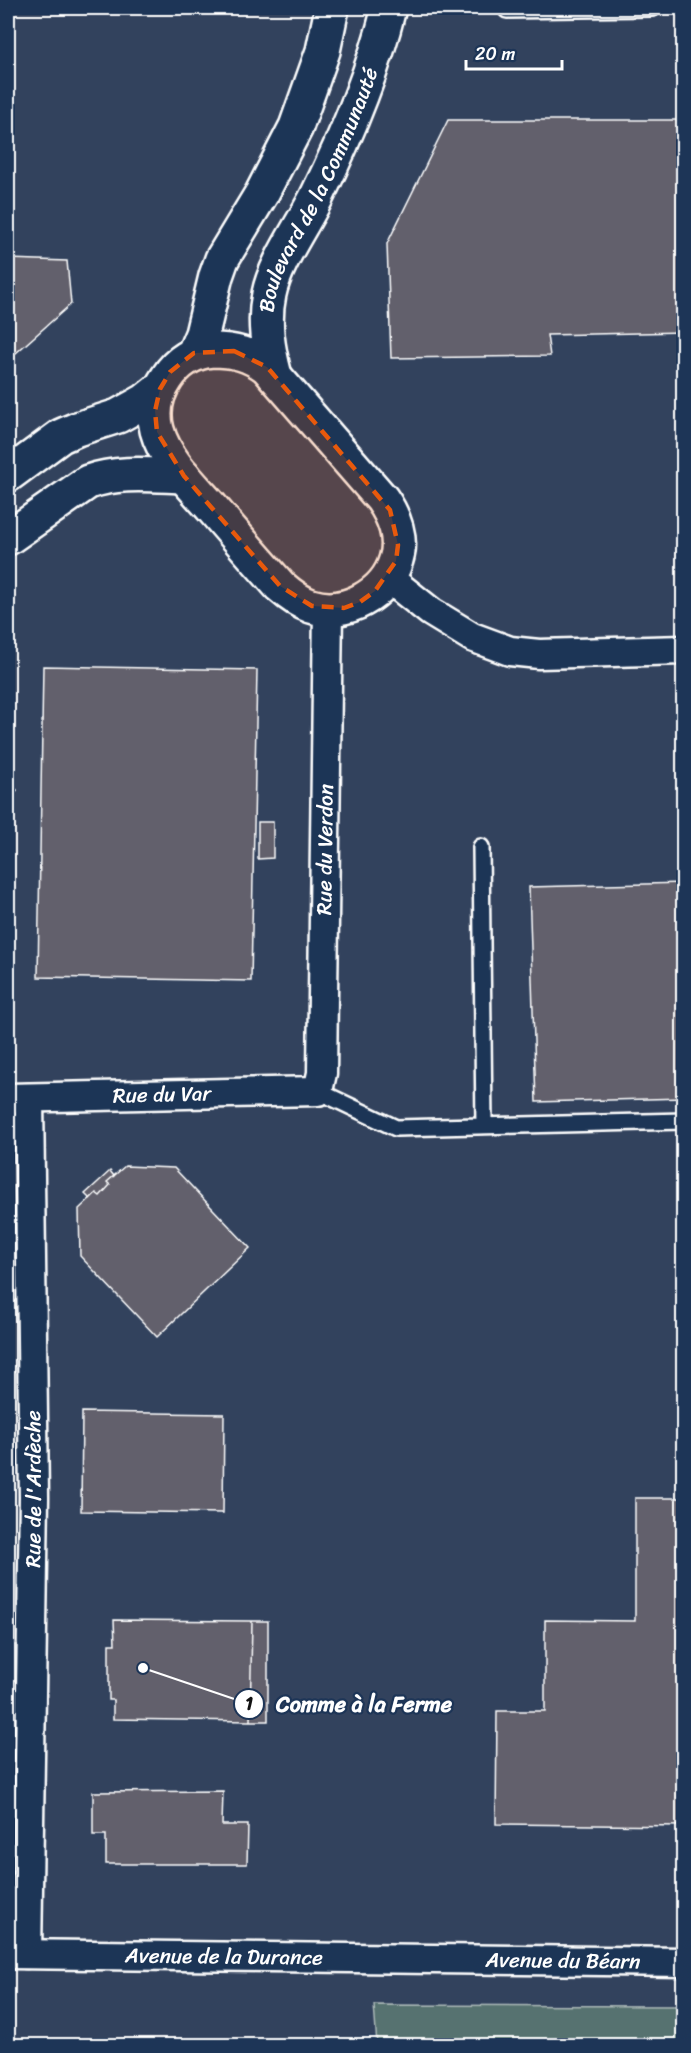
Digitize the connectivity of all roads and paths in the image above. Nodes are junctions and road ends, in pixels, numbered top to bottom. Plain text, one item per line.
1 (332, 8) edge
2 (389, 8) edge
3 (653, 8) edge
4 (507, 10) dead end
5 (194, 353) junction
6 (275, 376) junction
7 (160, 389) junction
8 (8, 474) edge
9 (184, 476) junction
10 (8, 538) edge
11 (387, 577) junction
12 (328, 608) junction
13 (684, 650) edge
14 (481, 847) dead end
15 (318, 1091) junction
16 (18, 1098) edge
17 (684, 1121) edge
18 (484, 1126) junction
19 (17, 1954) edge
20 (442, 1959) joint
21 (684, 1962) edge

1 - 5 main road
2 - 6 main road, Boulevard de la Communauté
3 - 4 lane
5 - 6 main road
5 - 7 main road
6 - 11 main road
7 - 8 main road
7 - 9 main road
9 - 10 main road
9 - 12 main road
11 - 12 main road
11 - 13 street
12 - 15 street, Rue du Verdon
14 - 18 lane
15 - 16 street, Rue du Var
15 - 18 lane
16 - 19 street, Rue de l'Ardèche
17 - 18 lane
19 - 20 street, Avenue de la Durance
20 - 21 street, Avenue du Béarn

